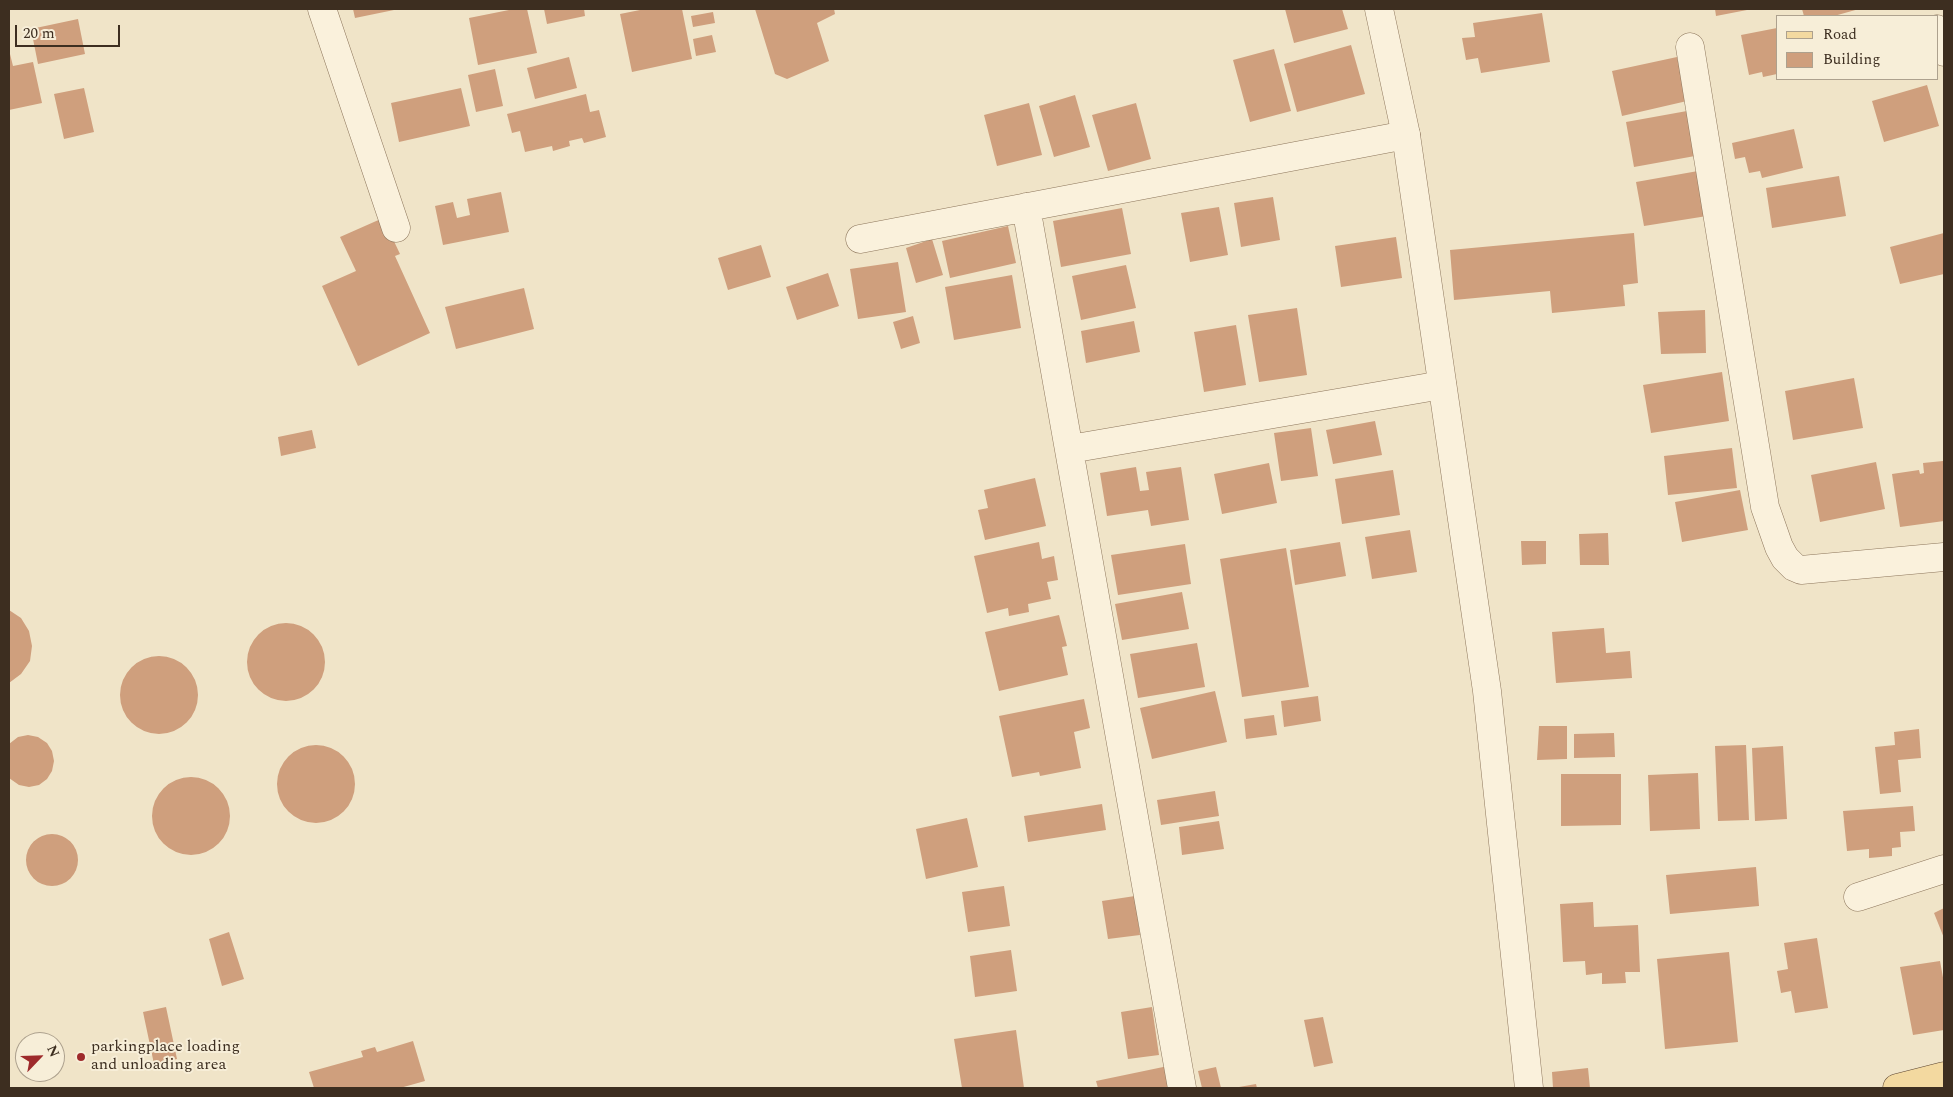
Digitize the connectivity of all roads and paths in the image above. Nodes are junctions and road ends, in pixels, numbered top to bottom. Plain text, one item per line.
1 (322, 9) edge
2 (1379, 9) edge
3 (1938, 32) edge
4 (1690, 47) dead end
5 (1944, 52) edge
6 (1406, 135) junction
7 (1026, 207) junction
8 (396, 228) dead end
9 (860, 239) dead end
10 (1442, 385) junction
11 (1070, 449) junction
12 (1944, 557) edge
13 (1944, 869) edge
14 (1858, 897) dead end
15 (1944, 1076) edge
16 (1182, 1088) edge
17 (1529, 1088) edge
18 (1897, 1088) edge

1 - 8 street
2 - 6 street
3 - 5 street
4 - 12 street
6 - 7 street
6 - 10 street
7 - 9 street
7 - 11 street
10 - 11 street
10 - 17 street
11 - 16 street
13 - 14 street
15 - 18 main road

